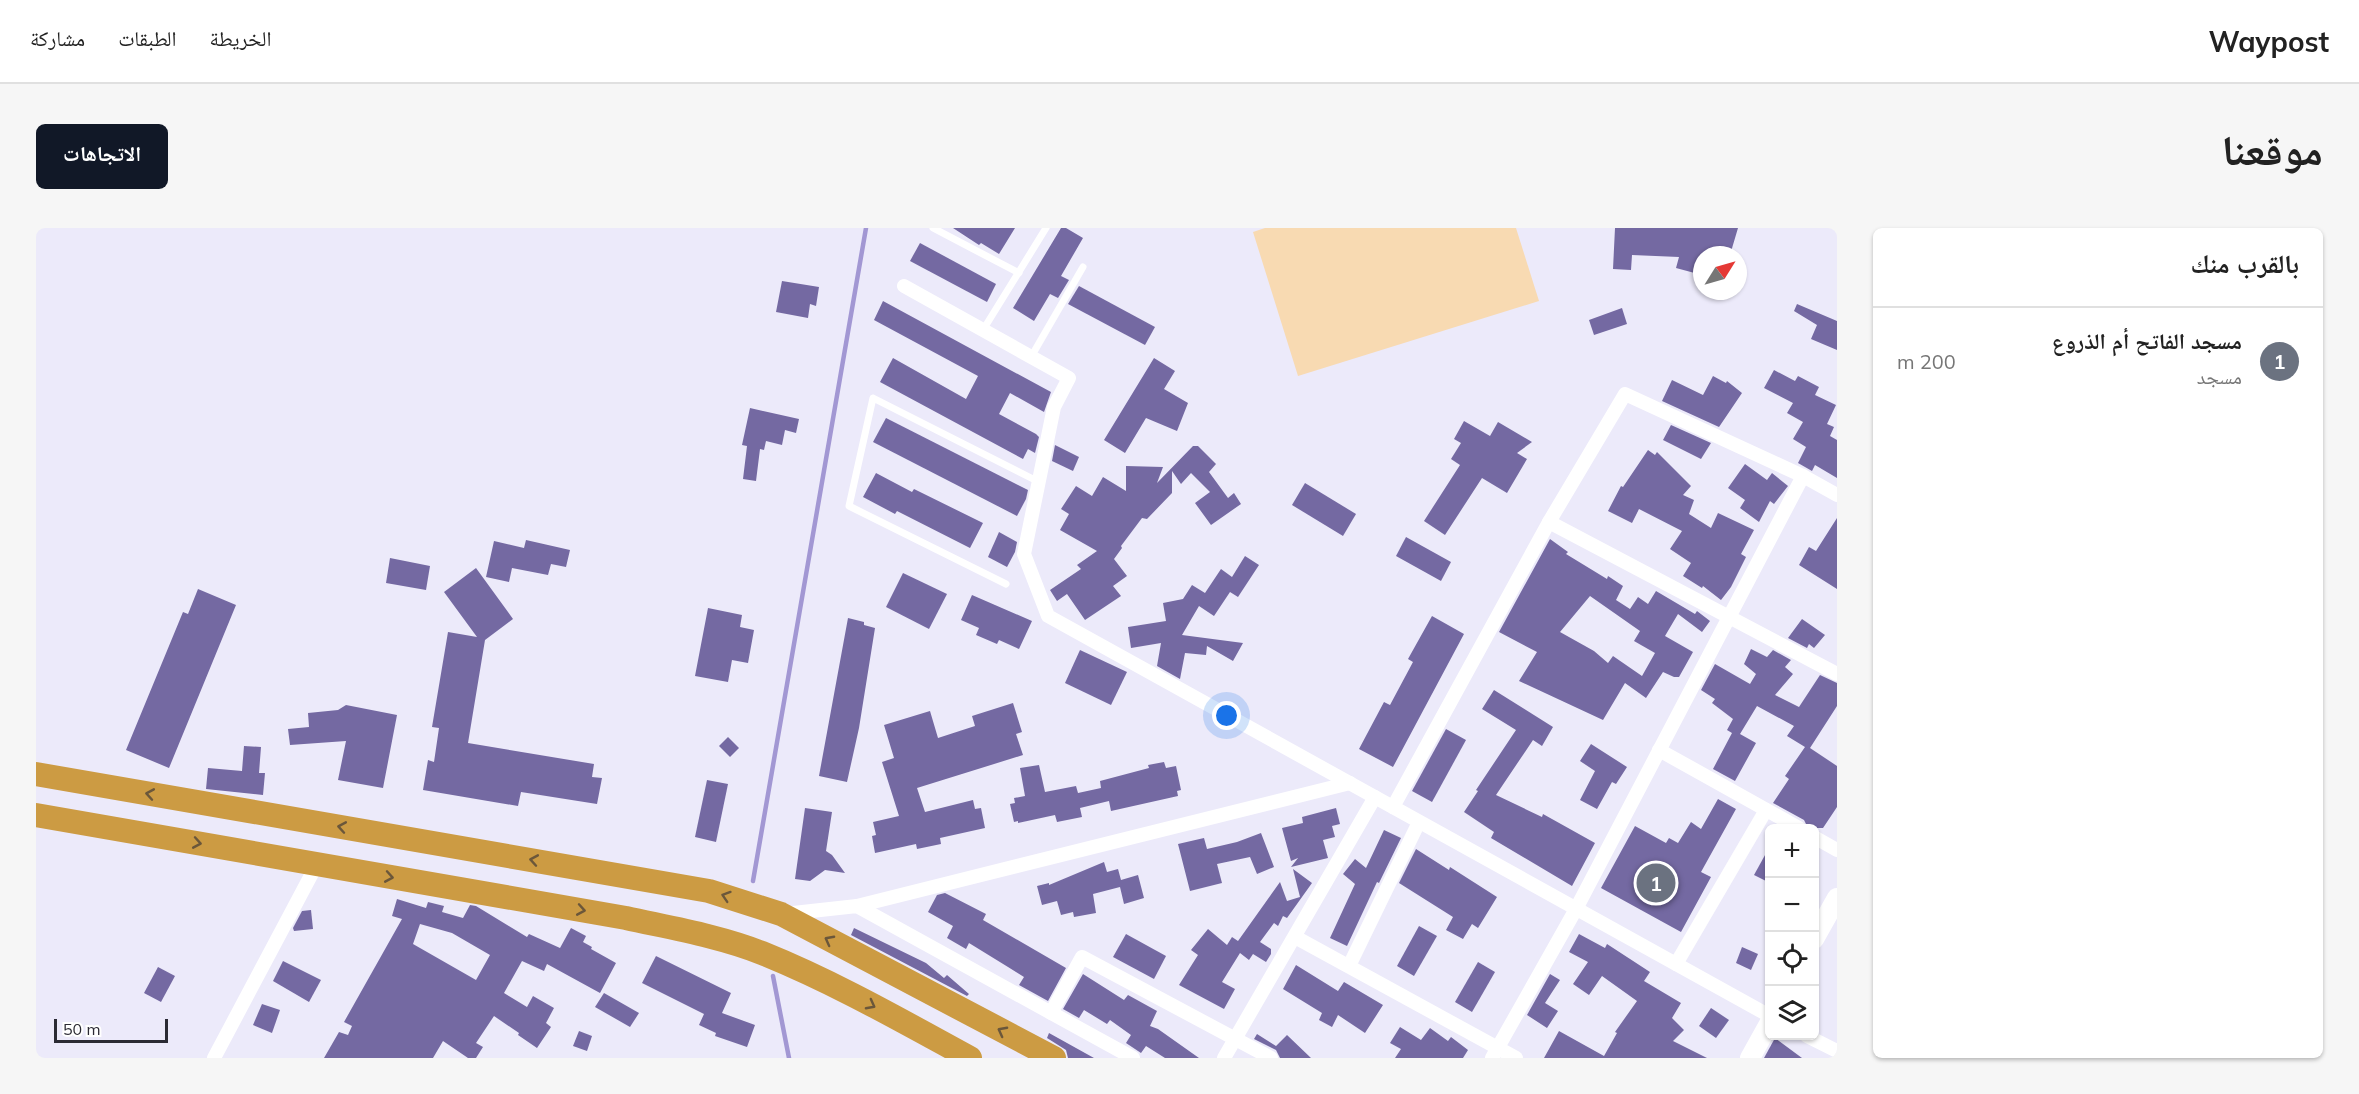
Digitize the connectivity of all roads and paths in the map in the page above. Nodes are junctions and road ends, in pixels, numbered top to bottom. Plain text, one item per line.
1 (933, 228) edge
2 (1046, 228) edge
3 (1083, 267) dead end
4 (1019, 273) junction
5 (904, 285) dead end
6 (983, 330) junction
7 (1031, 357) junction
8 (1803, 476) junction
9 (1039, 482) junction
10 (1837, 495) edge
11 (1549, 522) junction
12 (1006, 584) dead end
13 (1729, 617) junction
14 (1837, 674) edge
15 (1659, 750) junction
16 (36, 774) edge
17 (1350, 783) junction
18 (1375, 797) junction
19 (1394, 807) junction
20 (1766, 810) junction
21 (36, 815) edge
22 (1419, 822) junction
23 (1792, 824) edge
24 (1819, 839) edge
25 (1837, 850) edge
26 (317, 864) junction
27 (1837, 898) edge
28 (857, 906) junction
29 (1576, 909) junction
30 (781, 914) junction
31 (1819, 932) edge
32 (1295, 937) junction
33 (1677, 964) junction
34 (1349, 966) junction
35 (1052, 1013) junction
36 (1765, 1013) edge
37 (1765, 1031) edge
38 (1236, 1039) junction
39 (1816, 1040) edge
40 (1837, 1051) edge
41 (1495, 1053) edge
42 (214, 1058) edge
43 (970, 1058) edge
44 (1054, 1058) edge
45 (1133, 1058) edge
46 (1224, 1058) edge
47 (1271, 1058) edge
48 (1516, 1058) edge
49 (1750, 1058) edge

1 - 4 lane
2 - 4 lane
3 - 7 lane
4 - 6 lane
5 - 6 street
6 - 7 street
7 - 9 street
8 - 10 street
8 - 11 street
8 - 13 street
9 - 12 lane
9 - 17 street
11 - 13 street
11 - 19 street
13 - 14 street
13 - 15 street
15 - 20 street
15 - 29 street
30 -> 16 highway
17 - 18 street
17 - 28 street
18 - 19 street
18 - 32 street
19 - 22 street
20 - 23 street
20 - 33 street
21 -> 26 highway
22 - 29 street
22 - 34 street
24 - 25 street
26 - 42 street
26 -> 43 highway
27 - 31 main road
28 - 30 street
28 - 35 street
29 - 33 street
29 - 41 street
44 -> 30 highway
32 - 34 street
32 - 38 street
33 - 36 street
34 - 41 street
35 - 38 street
35 - 45 street
37 - 49 main road
38 - 46 street
38 - 47 street
39 - 40 street
41 - 48 street

